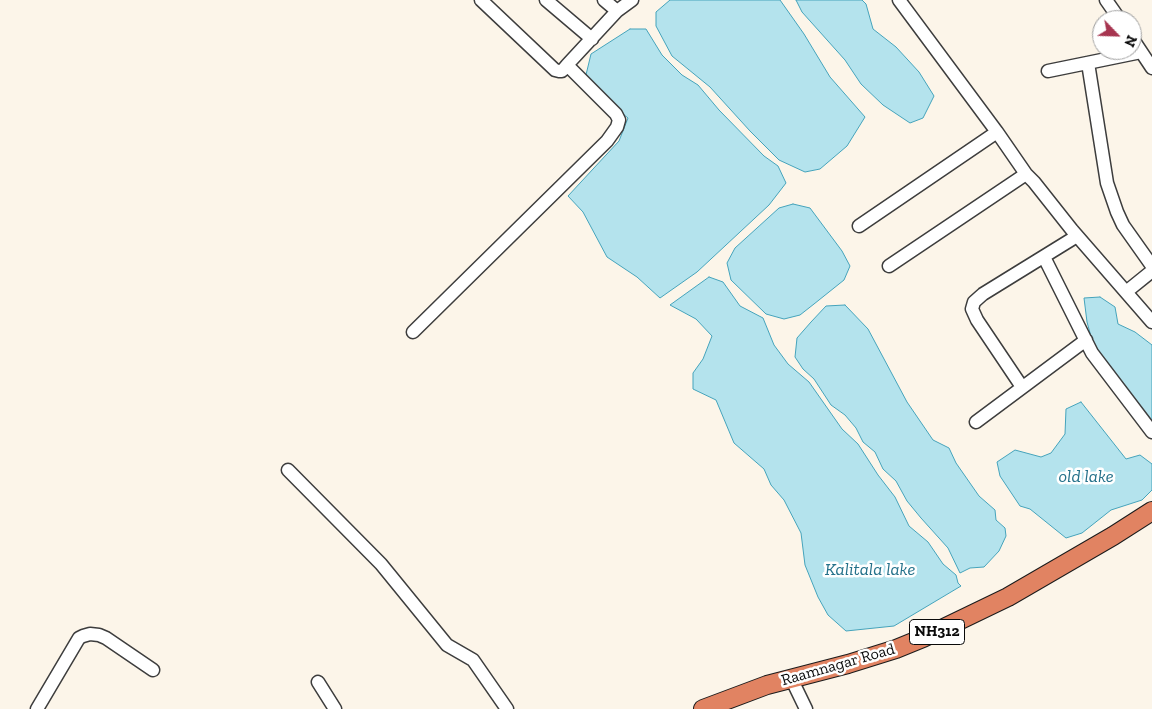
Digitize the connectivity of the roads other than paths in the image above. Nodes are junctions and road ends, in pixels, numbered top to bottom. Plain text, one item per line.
1 (481, 0) edge
2 (546, 0) edge
3 (604, 0) edge
4 (632, 0) edge
5 (899, 0) edge
6 (618, 11) junction
7 (592, 39) junction
8 (1142, 53) edge
9 (1102, 60) edge
10 (1088, 63) junction
11 (568, 65) junction
12 (1152, 68) edge
13 (1048, 71) dead end
14 (997, 132) junction
15 (1026, 174) junction
16 (859, 226) dead end
17 (1077, 236) junction
18 (1044, 257) junction
19 (889, 266) dead end
20 (1152, 266) edge
21 (1152, 271) edge
22 (1126, 292) junction
23 (1152, 322) edge
24 (413, 332) dead end
25 (1086, 340) junction
26 (1022, 387) junction
27 (976, 422) dead end
28 (1152, 432) edge
29 (288, 470) dead end
30 (1152, 511) edge
31 (152, 670) dead end
32 (791, 678) junction
33 (318, 682) dead end
34 (725, 705) edge
35 (37, 709) edge
36 (334, 709) edge
37 (507, 709) edge
38 (703, 709) edge
39 (806, 709) edge

1 - 11 street
2 - 7 street
3 - 6 street
4 - 6 street
5 - 14 street
6 - 7 street
7 - 11 street
8 - 12 street
9 - 10 street
10 - 13 street
10 - 20 street
11 - 24 street
14 - 15 street
14 - 16 street
15 - 17 street
15 - 19 street
17 - 18 street
17 - 22 street
18 - 25 street
18 - 26 street
21 - 22 street
22 - 23 street
25 - 26 street
25 - 28 street
26 - 27 street
29 - 37 street
30 - 32 highway, Raamnagar Road / NH312
31 - 35 street
32 - 34 highway, Raamnagar Road / NH312
32 - 39 street
33 - 36 street
34 - 38 highway, Raamnagar Road / NH312

